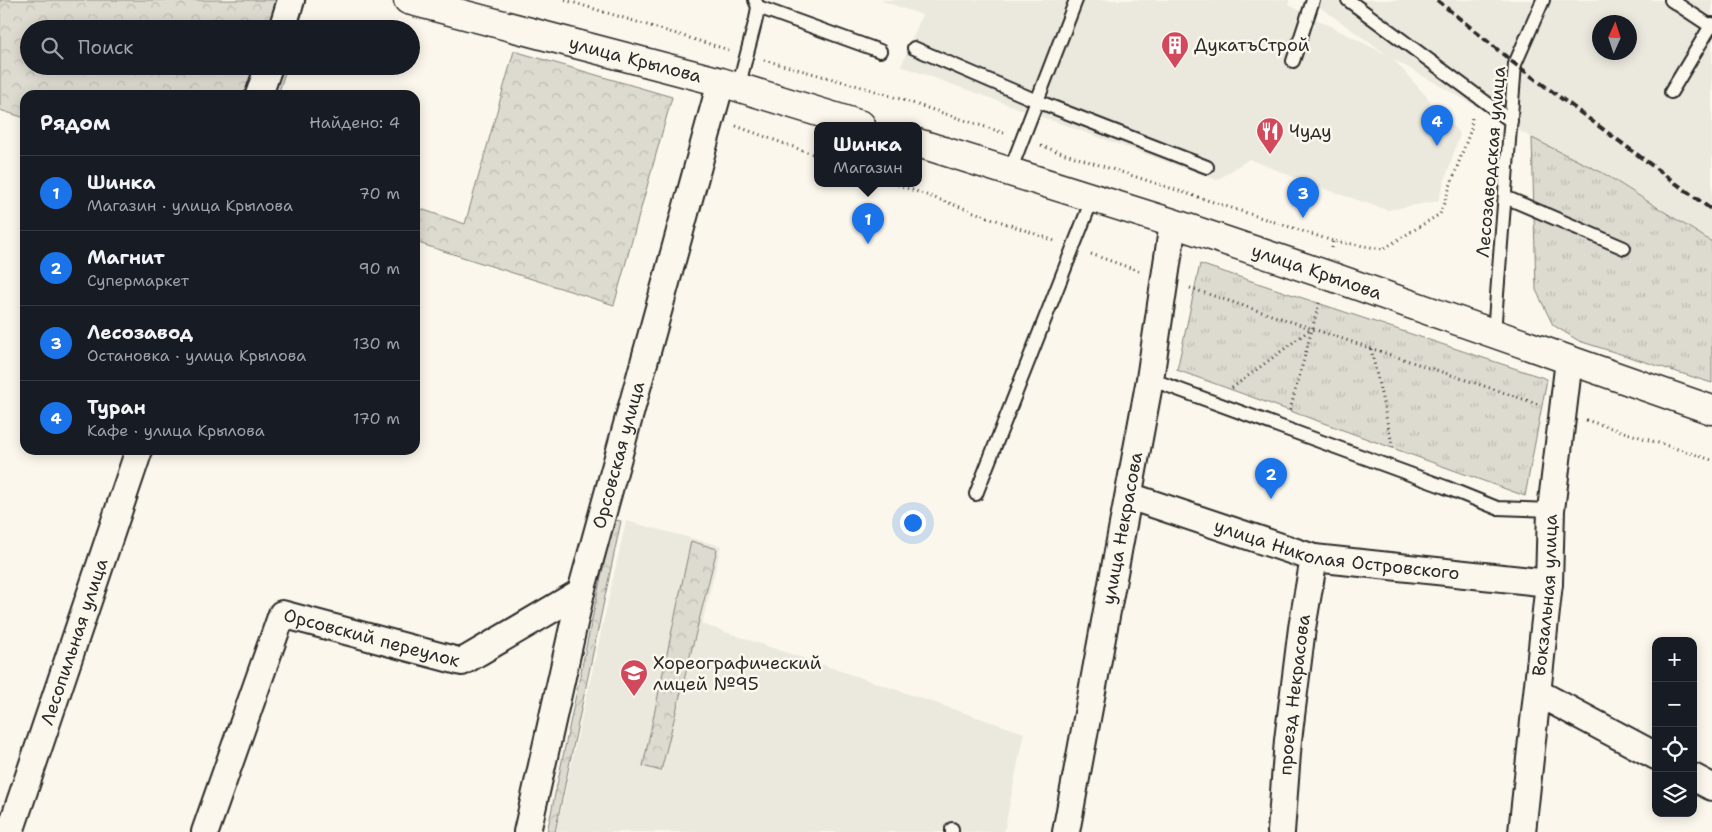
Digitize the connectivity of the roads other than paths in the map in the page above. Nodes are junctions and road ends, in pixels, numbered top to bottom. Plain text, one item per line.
1 (291, 0) edge
2 (408, 0) edge
3 (1076, 0) edge
4 (1313, 0) edge
5 (1348, 0) edge
6 (1543, 0) edge
7 (1671, 0) edge
8 (757, 4) edge
9 (285, 20) edge
10 (1712, 26) edge
11 (914, 48) dead end
12 (880, 51) dead end
13 (1293, 61) dead end
14 (266, 75) edge
15 (730, 85) junction
16 (261, 90) edge
17 (1671, 92) dead end
18 (1037, 101) junction
19 (1511, 121) junction
20 (851, 122) edge
21 (922, 144) edge
22 (1207, 167) dead end
23 (1010, 171) junction
24 (1093, 197) junction
25 (1505, 197) junction
26 (1173, 223) junction
27 (1624, 248) dead end
28 (1494, 333) junction
29 (1569, 360) junction
30 (1150, 379) junction
31 (1712, 410) edge
32 (137, 455) edge
33 (976, 494) dead end
34 (1129, 496) junction
35 (1551, 510) junction
36 (1314, 558) junction
37 (1550, 583) junction
38 (581, 592) junction
39 (1538, 693) junction
40 (1652, 754) edge
41 (1697, 778) edge
42 (1712, 787) edge
43 (10, 832) edge
44 (205, 832) edge
45 (527, 832) edge
46 (1066, 832) edge
47 (1281, 832) edge
48 (1522, 832) edge

1 - 9 street
2 - 15 main road, улица Крылова
3 - 18 lane
4 - 13 lane
5 - 19 lane
6 - 19 lane, Лесозаводская улица
7 - 10 lane
8 - 12 lane
8 - 15 lane
10 - 17 lane
11 - 18 lane
14 - 16 street
15 - 20 main road, улица Крылова
15 - 38 street, Орсовская улица
18 - 22 lane
18 - 23 lane
19 - 25 lane, Лесозаводская улица
21 - 23 main road, улица Крылова
23 - 24 main road, улица Крылова
24 - 26 main road, улица Крылова
24 - 33 lane
25 - 27 lane
25 - 28 lane, Лесозаводская улица
26 - 28 main road, улица Крылова
26 - 30 street, улица Некрасова
28 - 29 main road, улица Крылова
29 - 31 main road, улица Крылова
29 - 35 street, Вокзальная улица
30 - 34 street, улица Некрасова
30 - 35 lane
32 - 43 street, Лесопильная улица
34 - 36 street, улица Николая Островского
34 - 46 street, улица Некрасова
35 - 37 street, Вокзальная улица
36 - 37 street, улица Николая Островского
36 - 47 street, проезд Некрасова
37 - 39 street, Вокзальная улица
38 - 44 street, Орсовский переулок
38 - 45 street, Орсовская улица
39 - 40 street
39 - 48 street, Вокзальная улица
41 - 42 street

